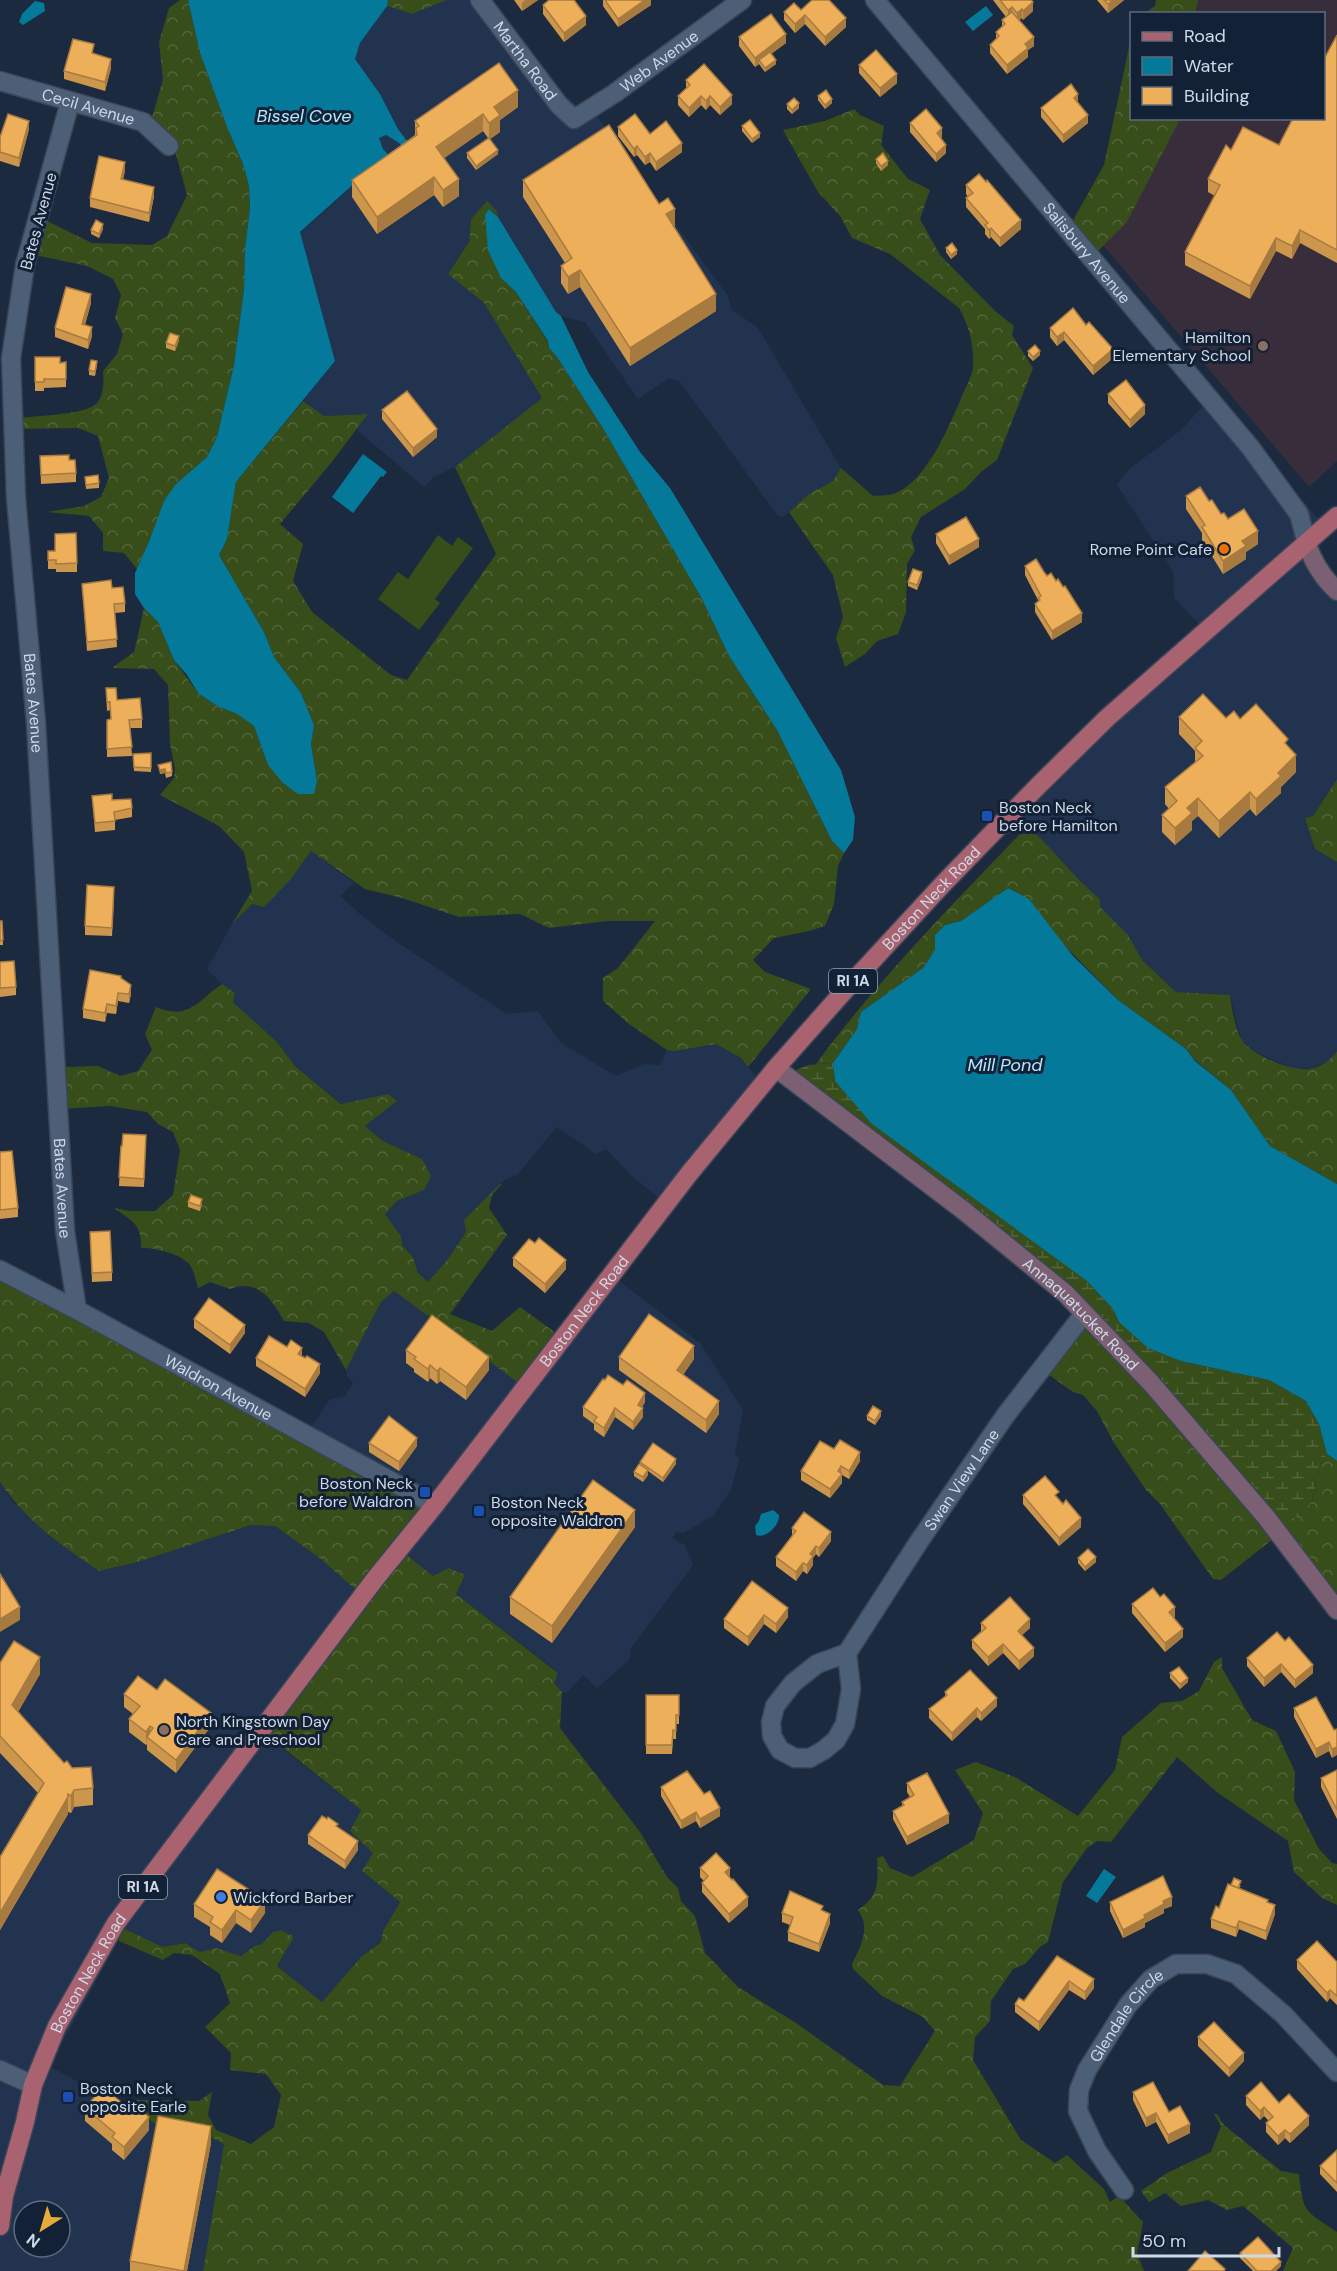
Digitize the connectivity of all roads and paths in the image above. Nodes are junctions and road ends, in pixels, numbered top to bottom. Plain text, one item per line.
1 (480, 0) edge
2 (742, 0) edge
3 (875, 0) edge
4 (0, 81) edge
5 (70, 102) junction
6 (574, 119) joint
7 (170, 146) dead end
8 (5, 358) edge
9 (1337, 516) edge
10 (1307, 544) junction
11 (1337, 591) edge
12 (776, 1068) junction
13 (0, 1270) edge
14 (78, 1310) junction
15 (1083, 1314) junction
16 (435, 1505) junction
17 (1337, 1610) edge
18 (847, 1653) junction
19 (0, 2070) edge
20 (1337, 2072) edge
21 (33, 2085) junction
22 (1124, 2190) dead end
23 (0, 2226) edge

1 - 6 street, Martha Road
2 - 6 street, Web Avenue
3 - 10 street, Salisbury Avenue
4 - 5 street, Cecil Avenue
5 - 7 street, Cecil Avenue
5 - 8 street, Bates Avenue
8 - 14 street, Bates Avenue
9 - 10 main road, Boston Neck Road / RI 1A
10 - 11 street
10 - 12 main road, Boston Neck Road / RI 1A
12 - 15 street, Annaquatucket Road
12 - 16 main road, Boston Neck Road / RI 1A
13 - 14 street, Waldron Avenue
14 - 16 street, Waldron Avenue
15 - 17 street, Annaquatucket Road
15 - 18 street, Swan View Lane
16 - 21 main road, Boston Neck Road / RI 1A
18 - 18 street
19 - 21 street
20 - 22 street, Glendale Circle
21 - 23 main road, Boston Neck Road / RI 1A

